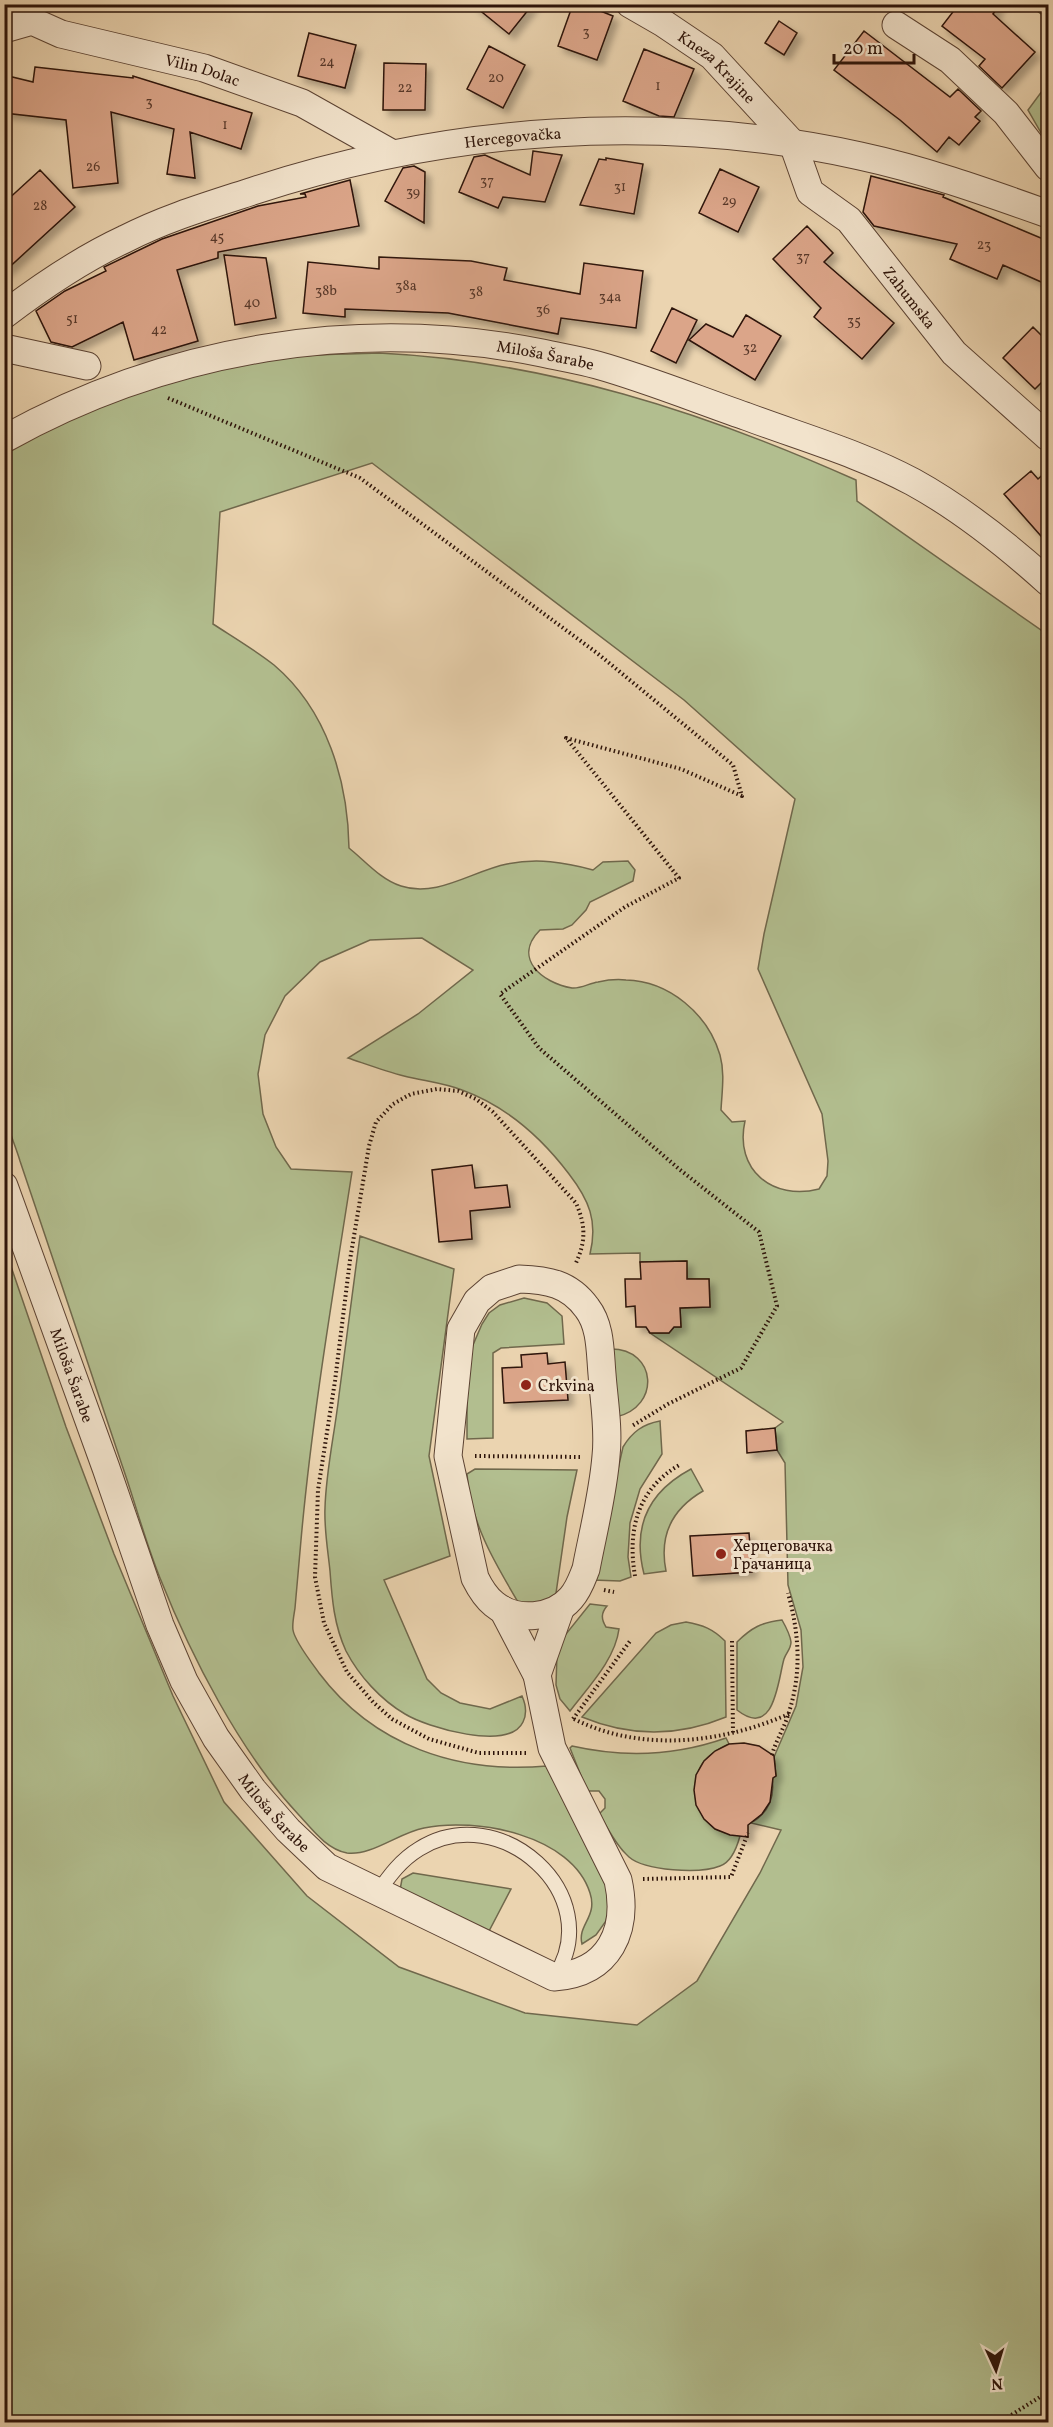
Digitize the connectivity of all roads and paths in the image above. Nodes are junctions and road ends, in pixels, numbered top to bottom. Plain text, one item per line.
1 (630, 4) edge
2 (4, 7) edge
3 (32, 21) junction
4 (896, 25) dead end
5 (4, 29) edge
6 (793, 144) junction
7 (391, 153) junction
8 (1048, 167) edge
9 (1048, 214) edge
10 (4, 315) edge
11 (4, 348) edge
12 (87, 366) dead end
13 (129, 382) junction
14 (1048, 437) edge
15 (4, 439) edge
16 (1048, 582) edge
17 (4, 1186) edge
18 (564, 1287) junction
19 (607, 1451) junction
20 (448, 1456) junction
21 (681, 1464) dead end
22 (635, 1576) dead end
23 (788, 1593) dead end
24 (561, 1607) junction
25 (503, 1610) junction
26 (630, 1641) dead end
27 (732, 1641) dead end
28 (537, 1675) junction
29 (789, 1714) junction
30 (733, 1734) junction
31 (552, 1748) junction
32 (772, 1755) dead end
33 (748, 1833) dead end
34 (618, 1880) junction
35 (378, 1892) junction
36 (554, 1977) junction
37 (1048, 2392) edge
38 (1000, 2422) edge

1 - 6 street, Kneza Krajine
2 - 3 street, Vilin Dolac
3 - 5 street
3 - 7 street, Vilin Dolac
4 - 8 street
6 - 7 street, Hercegovačka
6 - 9 street, Hercegovačka
6 - 14 street, Zahumska
7 - 10 street, Hercegovačka
11 - 12 street
13 - 15 street, Miloša Šarabe
13 - 16 street, Miloša Šarabe
13 - 19 path
17 - 35 street, Miloša Šarabe
18 - 19 street
18 - 20 street
18 - 31 path
19 - 20 path
19 - 24 street
20 - 25 street
21 - 22 path
23 - 29 path
24 - 25 street
24 - 28 street
25 - 28 street
26 - 30 path
27 - 30 path
28 - 31 street
29 - 30 path
29 - 32 path
31 - 34 street
33 - 34 path
34 - 36 street
35 - 36 street, Miloša Šarabe
35 - 36 lane
37 - 38 path

